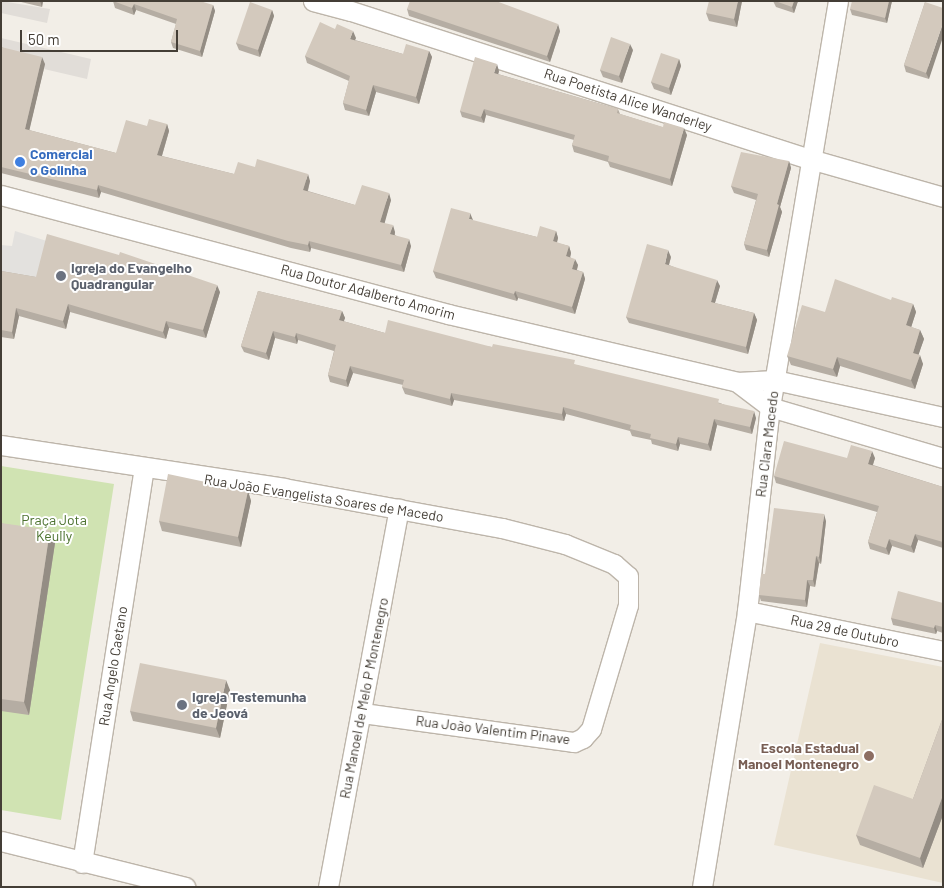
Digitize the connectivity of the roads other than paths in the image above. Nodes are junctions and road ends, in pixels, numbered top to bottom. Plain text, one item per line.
1 (313, 1) edge
2 (838, 1) edge
3 (810, 159) junction
4 (1, 195) edge
5 (943, 197) edge
6 (775, 380) junction
7 (737, 382) junction
8 (770, 407) junction
9 (943, 417) edge
10 (1, 445) edge
11 (943, 458) edge
12 (144, 469) junction
13 (400, 509) junction
14 (631, 586) joint
15 (748, 611) junction
16 (943, 651) edge
17 (361, 713) junction
18 (1, 841) edge
19 (82, 863) junction
20 (185, 887) edge
21 (328, 887) edge
22 (702, 887) edge

1 - 3 street, Rua Poetista Alice Wanderley
2 - 3 street, Rua Clara Macedo
3 - 5 street, Rua Poetista Alice Wanderley
3 - 6 street, Rua Clara Macedo
4 - 7 street, Rua Doutor Adalberto Amorim
6 - 7 street, Rua Doutor Adalberto Amorim
6 - 8 street, Rua Clara Macedo
6 - 9 street, Rua Doutor Adalberto Amorim
7 - 8 street, Rua Doutor Adalberto Amorim
8 - 11 street, Rua Doutor Adalberto Amorim
8 - 15 street, Rua Clara Macedo
10 - 12 street, Rua João Evangelista Soares de Macedo
12 - 13 street, Rua João Evangelista Soares de Macedo
12 - 19 street, Rua Angelo Caetano
13 - 14 street, Rua João Evangelista Soares de Macedo
13 - 17 street, Rua Manoel de Melo P Montenegro
14 - 17 street, Rua João Valentim Pinave
15 - 16 street, Rua 29 de Outubro
15 - 22 street, Rua Clara Macedo
17 - 21 street, Rua Manoel de Melo P Montenegro
18 - 19 street
19 - 20 street

